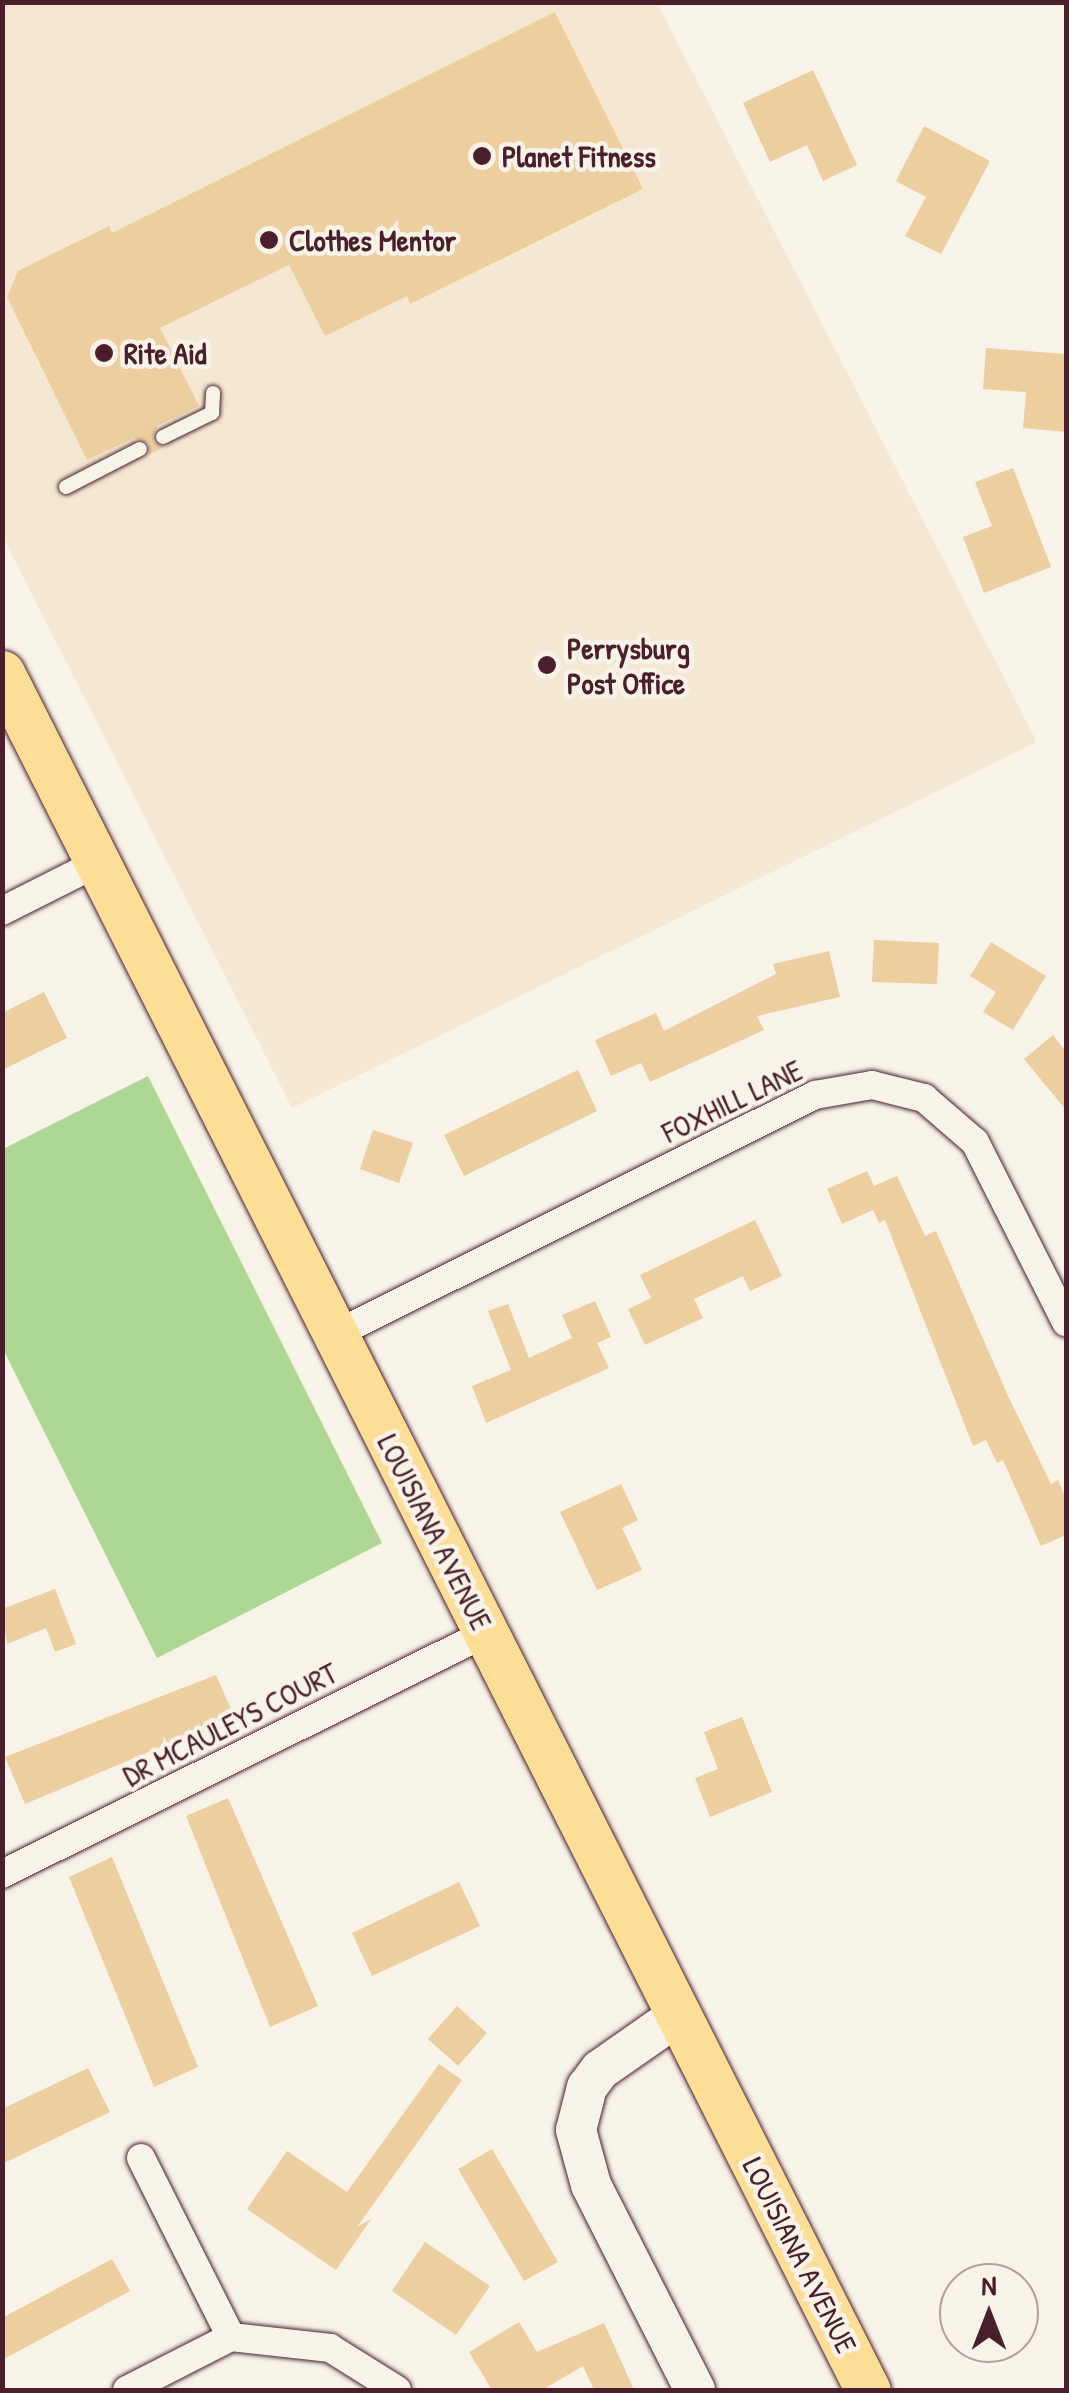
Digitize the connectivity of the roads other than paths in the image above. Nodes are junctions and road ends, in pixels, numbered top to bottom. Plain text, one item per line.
1 (214, 393) dead end
2 (163, 437) dead end
3 (140, 449) dead end
4 (66, 487) dead end
5 (2, 673) edge
6 (97, 863) junction
7 (2, 911) edge
8 (1066, 1322) edge
9 (334, 1335) junction
10 (486, 1633) junction
11 (2, 1874) edge
12 (680, 2014) junction
13 (141, 2158) dead end
14 (231, 2336) junction
15 (127, 2390) edge
16 (396, 2390) edge
17 (695, 2390) edge
18 (868, 2390) edge

1 - 2 lane
3 - 4 lane
5 - 6 main road, LOUISIANA AVENUE
6 - 7 street
6 - 9 main road, LOUISIANA AVENUE
8 - 9 street, FOXHILL LANE
9 - 10 main road, LOUISIANA AVENUE
10 - 11 street, DR MCAULEYS COURT
10 - 12 main road, LOUISIANA AVENUE
12 - 17 street
12 - 18 main road, LOUISIANA AVENUE
13 - 14 street
14 - 15 street
14 - 16 street

